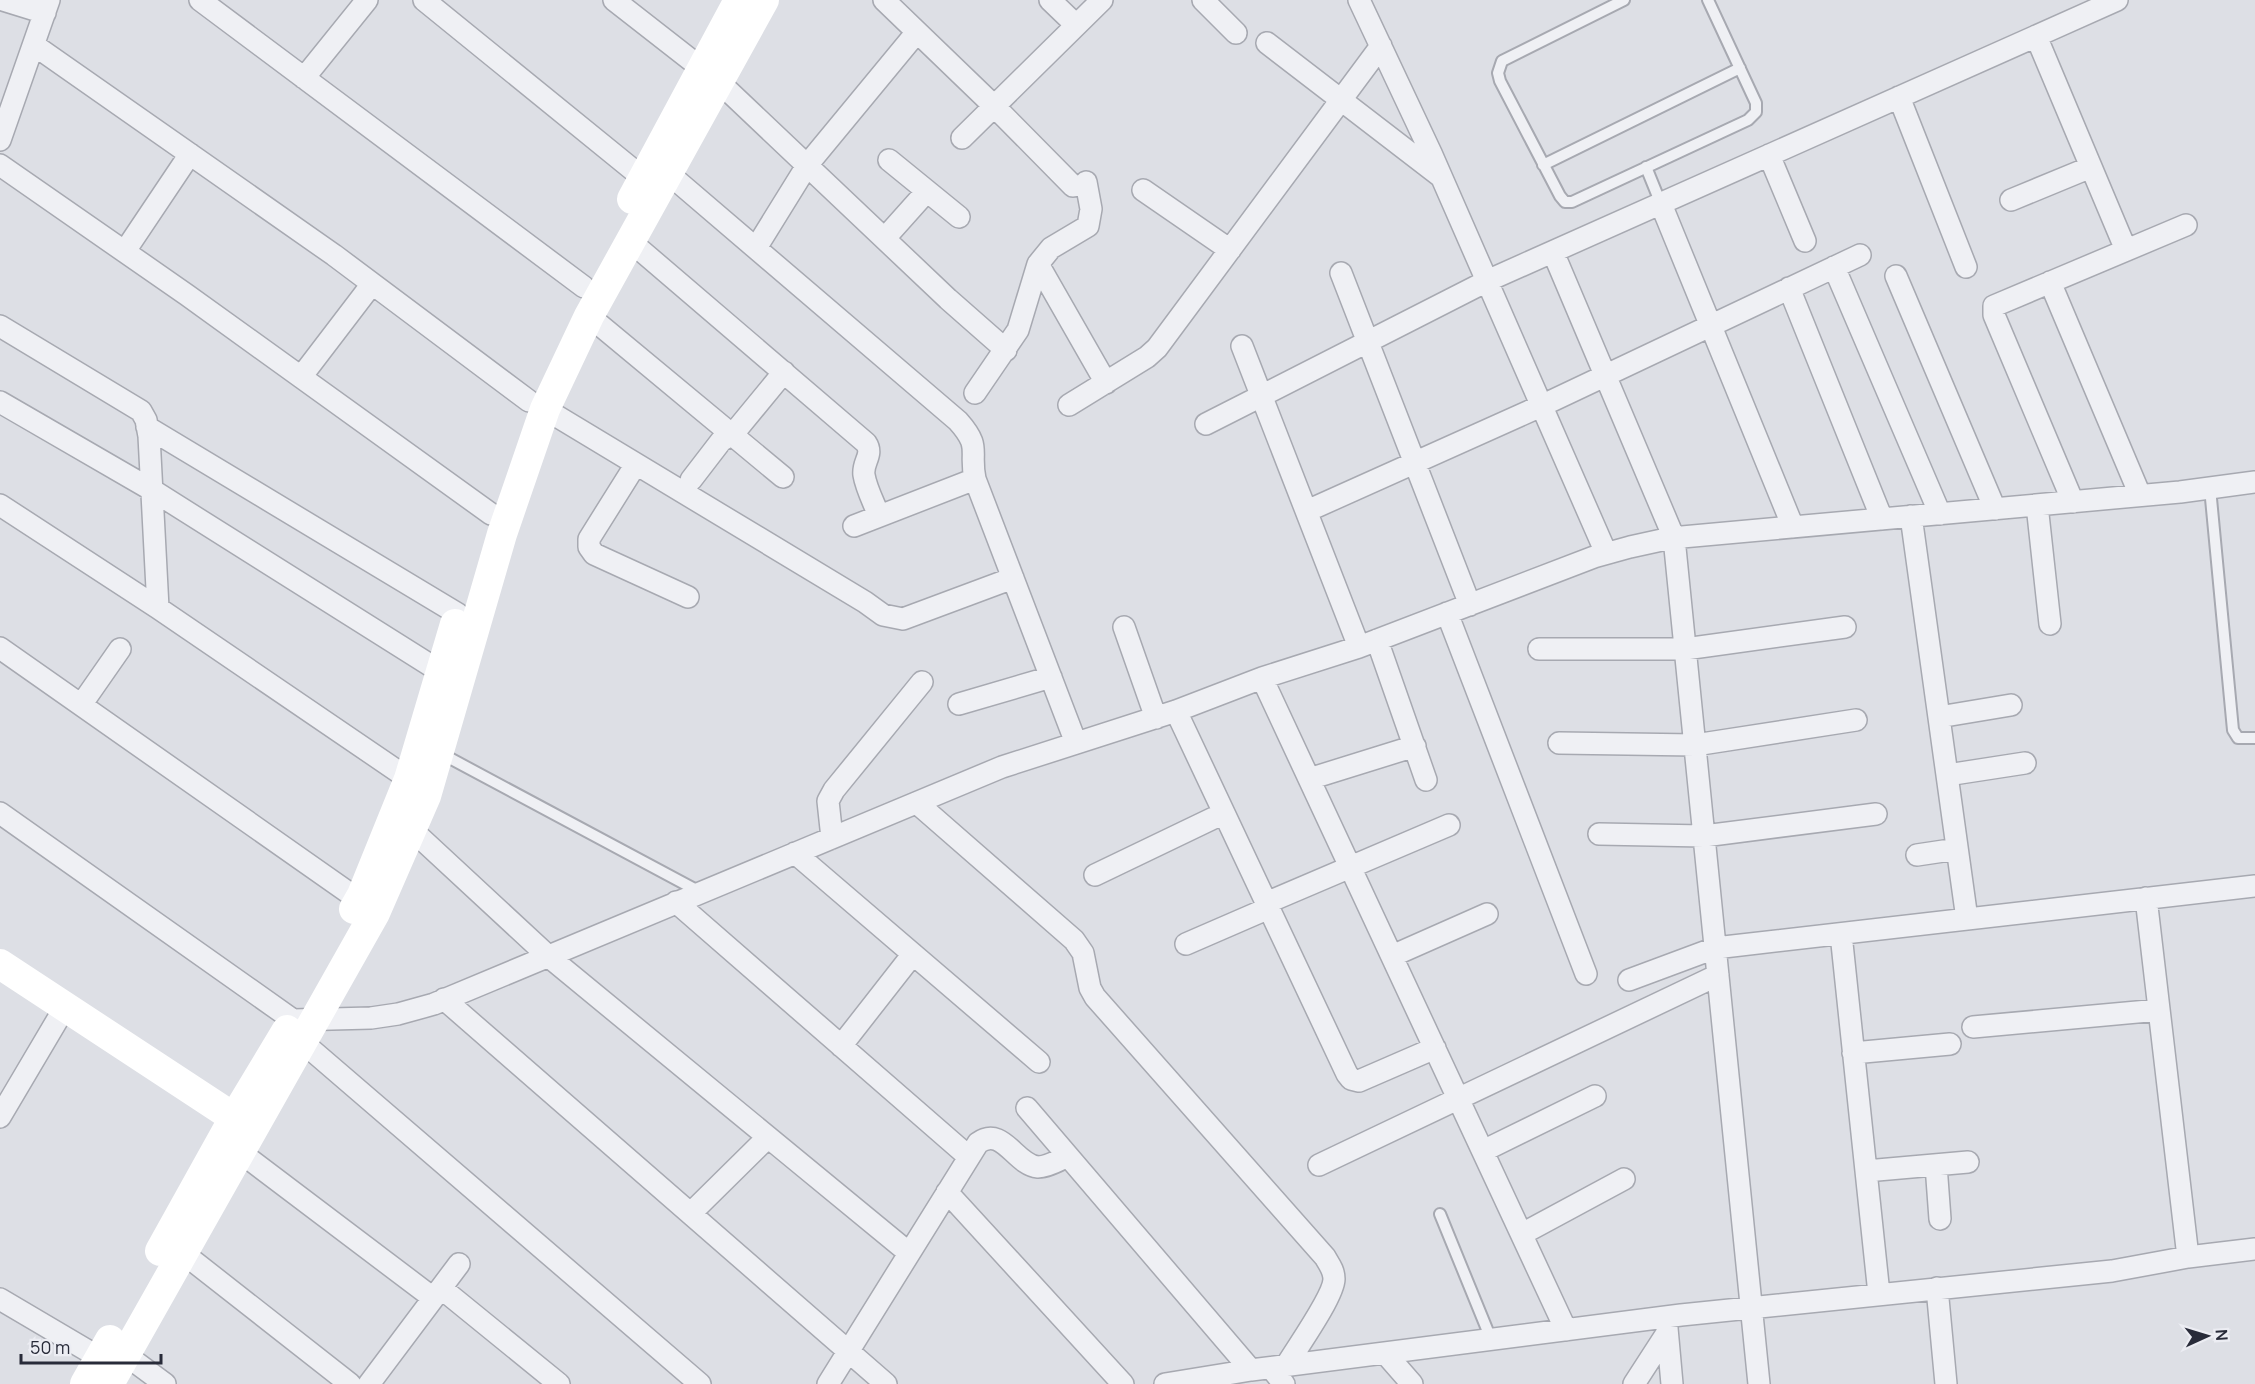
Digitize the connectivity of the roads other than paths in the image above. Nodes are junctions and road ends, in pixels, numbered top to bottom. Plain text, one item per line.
1 (3, 0) edge
2 (201, 0) edge
3 (368, 0) edge
4 (424, 0) edge
5 (614, 0) edge
6 (739, 0) edge
7 (764, 0) edge
8 (884, 0) edge
9 (1050, 0) edge
10 (1102, 0) edge
11 (1203, 0) edge
12 (1359, 0) edge
13 (1624, 0) edge
14 (1708, 0) edge
15 (2116, 0) edge
16 (47, 6) edge
17 (1076, 25) junction
18 (917, 32) junction
19 (1236, 33) dead end
20 (2036, 36) junction
21 (1266, 43) dead end
22 (33, 45) junction
23 (1381, 46) junction
24 (1740, 68) junction
25 (710, 76) junction
26 (304, 78) junction
27 (1899, 97) junction
28 (1341, 100) junction
29 (994, 106) junction
30 (962, 138) dead end
31 (0, 140) edge
32 (190, 154) junction
33 (1769, 155) junction
34 (889, 160) dead end
35 (808, 164) junction
36 (0, 165) edge
37 (1543, 165) junction
38 (2091, 167) junction
39 (1646, 168) junction
40 (654, 171) junction
41 (1442, 177) junction
42 (927, 190) junction
43 (1143, 190) dead end
44 (2012, 200) dead end
45 (1661, 204) junction
46 (959, 217) dead end
47 (2186, 225) dead end
48 (885, 238) junction
49 (630, 241) junction
50 (1805, 241) dead end
51 (756, 248) junction
52 (1230, 250) junction
53 (2126, 250) junction
54 (125, 251) junction
55 (1553, 252) junction
56 (1860, 255) dead end
57 (1038, 264) junction
58 (1834, 267) junction
59 (1966, 267) dead end
60 (1341, 273) dead end
61 (1896, 276) dead end
62 (1487, 281) junction
63 (2050, 282) junction
64 (372, 284) junction
65 (1789, 288) junction
66 (587, 301) junction
67 (1711, 325) junction
68 (0, 326) edge
69 (1368, 342) junction
70 (1242, 346) dead end
71 (1006, 350) junction
72 (784, 372) junction
73 (1606, 375) junction
74 (301, 377) junction
75 (1106, 383) junction
76 (975, 393) dead end
77 (1261, 396) junction
78 (0, 402) edge
79 (537, 405) junction
80 (1069, 405) dead end
81 (1541, 406) junction
82 (1206, 424) dead end
83 (147, 427) junction
84 (733, 435) junction
85 (1415, 463) junction
86 (636, 464) junction
87 (783, 477) dead end
88 (975, 479) junction
89 (691, 480) dead end
90 (2255, 482) edge
91 (2210, 488) junction
92 (152, 490) junction
93 (2140, 495) junction
94 (2073, 501) junction
95 (0, 505) edge
96 (2037, 505) junction
97 (1995, 509) junction
98 (1307, 511) junction
99 (491, 514) junction
100 (1940, 514) junction
101 (879, 516) junction
102 (1911, 516) junction
103 (1882, 519) junction
104 (854, 526) dead end
105 (1793, 527) junction
106 (1674, 538) junction
107 (1606, 553) junction
108 (1013, 578) junction
109 (688, 597) dead end
110 (1470, 605) junction
111 (158, 608) junction
112 (1447, 613) junction
113 (458, 614) junction
114 (2050, 624) dead end
115 (1124, 627) dead end
116 (1845, 627) dead end
117 (1368, 643) junction
118 (0, 648) edge
119 (120, 649) dead end
120 (1685, 649) junction
121 (1539, 650) dead end
122 (441, 672) junction
123 (1051, 677) junction
124 (1262, 678) junction
125 (922, 682) dead end
126 (959, 704) dead end
127 (81, 705) junction
128 (2011, 705) dead end
129 (1176, 711) junction
130 (1939, 717) junction
131 (1155, 718) junction
132 (1856, 720) dead end
133 (2255, 738) edge
134 (1076, 743) junction
135 (1558, 743) dead end
136 (1695, 745) junction
137 (1414, 746) junction
138 (440, 753) junction
139 (2025, 763) dead end
140 (1947, 775) junction
141 (409, 779) junction
142 (1309, 779) junction
143 (1426, 780) dead end
144 (916, 803) junction
145 (0, 813) edge
146 (1224, 813) junction
147 (1876, 814) dead end
148 (1449, 825) dead end
149 (412, 830) junction
150 (1599, 834) dead end
151 (1704, 836) junction
152 (832, 838) junction
153 (1957, 849) junction
154 (795, 853) junction
155 (1917, 855) dead end
156 (1350, 866) junction
157 (1095, 875) dead end
158 (2255, 886) edge
159 (701, 892) junction
160 (2146, 898) junction
161 (359, 900) junction
162 (676, 902) junction
163 (1267, 906) junction
164 (1487, 914) dead end
165 (1967, 919) junction
166 (1841, 934) junction
167 (1186, 944) dead end
168 (1715, 948) junction
169 (913, 954) junction
170 (548, 956) junction
171 (1392, 956) junction
172 (0, 964) edge
173 (1586, 974) dead end
174 (1718, 975) junction
175 (1629, 980) dead end
176 (444, 999) junction
177 (65, 1007) junction
178 (2159, 1010) junction
179 (1973, 1027) dead end
180 (300, 1028) junction
181 (1950, 1044) dead end
182 (841, 1046) junction
183 (1435, 1048) junction
184 (1853, 1053) junction
185 (1039, 1062) dead end
186 (1595, 1096) dead end
187 (1458, 1098) junction
188 (1027, 1108) dead end
189 (0, 1116) edge
190 (242, 1133) junction
191 (767, 1138) junction
192 (1483, 1151) junction
193 (1068, 1156) junction
194 (969, 1157) junction
195 (1968, 1162) dead end
196 (1319, 1165) dead end
197 (1936, 1165) junction
198 (1866, 1171) junction
199 (1624, 1179) dead end
200 (947, 1192) junction
201 (691, 1213) junction
202 (1440, 1214) dead end
203 (1940, 1220) dead end
204 (1521, 1233) junction
205 (2255, 1249) edge
206 (183, 1253) junction
207 (909, 1253) junction
208 (2188, 1257) junction
209 (459, 1264) dead end
210 (1936, 1288) junction
211 (437, 1293) junction
212 (1879, 1294) junction
213 (0, 1299) edge
214 (1752, 1307) junction
215 (1667, 1325) junction
216 (1566, 1330) junction
217 (1491, 1339) junction
218 (849, 1350) junction
219 (1385, 1353) junction
220 (111, 1360) edge
221 (1273, 1372) edge
222 (85, 1384) edge
223 (165, 1384) edge
224 (350, 1384) edge
225 (369, 1384) edge
226 (560, 1384) edge
227 (700, 1384) edge
228 (828, 1384) edge
229 (886, 1384) edge
230 (1123, 1384) edge
231 (1165, 1384) edge
232 (1412, 1384) edge
233 (1634, 1384) edge
234 (1672, 1384) edge
235 (1759, 1384) edge
236 (1946, 1384) edge

1 - 16 street
2 - 26 street
3 - 26 street
4 - 40 street
5 - 25 street
6 - 25 main road
7 - 25 main road
8 - 18 street
9 - 17 street
10 - 17 street
11 - 19 street
12 - 23 street
13 - 37 lane
14 - 24 lane
15 - 20 street
16 - 22 street
17 - 29 street
18 - 29 street
18 - 35 street
20 - 27 street
20 - 38 street
21 - 28 street
22 - 31 street
22 - 32 street
23 - 28 street
23 - 41 street
24 - 37 lane
24 - 39 lane
25 - 35 street
25 - 40 main road
26 - 66 street
27 - 33 street
27 - 59 street
28 - 41 street
28 - 52 street
29 - 30 street
29 - 57 street
32 - 54 street
32 - 64 street
33 - 45 street
33 - 50 street
34 - 42 street
35 - 48 street
35 - 51 street
36 - 54 street
37 - 39 lane
38 - 44 street
38 - 53 street
39 - 45 lane
40 - 49 main road
40 - 51 street
40 - 66 main road
41 - 62 street
42 - 46 street
42 - 48 street
43 - 52 street
45 - 55 street
45 - 67 street
47 - 53 street
48 - 71 street
49 - 66 main road
49 - 72 street
51 - 88 street
52 - 75 street
53 - 63 street
54 - 74 street
55 - 62 street
55 - 73 street
56 - 58 street
57 - 71 street
57 - 75 street
58 - 65 street
58 - 100 street
60 - 69 street
61 - 97 street
62 - 69 street
62 - 81 street
63 - 93 street
63 - 94 street
64 - 74 street
64 - 79 street
65 - 67 street
65 - 103 street
66 - 79 main road
66 - 84 street
67 - 73 street
67 - 105 street
68 - 83 street
69 - 77 street
69 - 85 street
70 - 77 street
71 - 76 street
72 - 84 street
72 - 101 street
73 - 81 street
73 - 106 street
74 - 99 street
75 - 80 street
77 - 82 street
77 - 98 street
78 - 92 street
79 - 86 street
79 - 99 main road
79 - 138 main road
81 - 85 street
81 - 107 street
83 - 92 street
83 - 113 street
84 - 87 street
84 - 89 street
85 - 98 street
85 - 110 street
86 - 108 street
86 - 109 street
88 - 101 street
88 - 108 street
90 - 91 street
91 - 93 street
91 - 133 lane
92 - 111 street
92 - 122 street
93 - 94 street
94 - 96 street
95 - 111 street
96 - 97 street
96 - 114 street
97 - 100 street
98 - 117 street
99 - 113 main road
100 - 102 street
101 - 104 street
102 - 103 street
102 - 130 street
103 - 105 street
105 - 106 street
106 - 107 street
106 - 120 street
107 - 110 street
108 - 123 street
110 - 112 street
111 - 141 street
112 - 117 street
112 - 173 street
113 - 122 main road
115 - 131 street
116 - 120 street
117 - 124 street
117 - 137 street
118 - 127 street
119 - 127 street
120 - 121 street
120 - 136 street
122 - 141 main road
123 - 126 street
123 - 134 street
124 - 129 street
124 - 142 street
125 - 152 street
127 - 161 street
128 - 130 street
129 - 131 street
129 - 146 street
130 - 140 street
131 - 134 street
132 - 136 street
134 - 144 street
135 - 136 street
136 - 151 street
137 - 142 street
137 - 143 street
138 - 149 main road
138 - 159 lane
139 - 140 street
140 - 153 street
141 - 161 main road
142 - 156 street
144 - 152 street
144 - 221 street
145 - 180 street
146 - 157 street
146 - 163 street
147 - 151 street
148 - 156 street
149 - 170 street
149 - 180 main road
150 - 151 street
151 - 168 street
152 - 154 street
153 - 155 street
153 - 165 street
154 - 159 street
154 - 169 street
156 - 163 street
156 - 171 street
158 - 160 street
159 - 162 street
160 - 165 street
160 - 178 street
161 - 180 main road
162 - 170 street
162 - 182 street
163 - 167 street
163 - 183 street
164 - 171 street
165 - 166 street
166 - 168 street
166 - 184 street
168 - 174 street
168 - 175 street
169 - 182 street
169 - 185 street
170 - 176 street
170 - 191 street
171 - 183 street
172 - 177 main road
174 - 187 street
174 - 214 street
176 - 180 street
176 - 201 street
177 - 189 street
177 - 190 main road
178 - 179 street
178 - 208 street
180 - 190 main road
180 - 227 street
181 - 184 street
182 - 194 street
183 - 187 street
184 - 198 street
186 - 192 street
187 - 192 street
187 - 196 street
188 - 193 street
190 - 206 main road
190 - 211 street
190 - 220 main road
191 - 201 street
191 - 207 street
192 - 204 street
193 - 194 street
193 - 221 street
194 - 200 street
195 - 197 street
197 - 198 street
197 - 203 street
198 - 212 street
199 - 204 street
200 - 207 street
200 - 230 street
201 - 218 street
202 - 217 lane
204 - 216 street
205 - 208 street
206 - 220 main road
206 - 224 street
207 - 218 street
208 - 210 street
209 - 211 street
210 - 212 street
210 - 236 street
211 - 225 street
211 - 226 street
212 - 214 street
213 - 220 street
214 - 215 street
214 - 235 street
215 - 216 street
215 - 233 street
215 - 234 street
216 - 217 street
217 - 219 street
218 - 228 street
218 - 229 street
219 - 221 street
219 - 232 street
220 - 222 main road
220 - 223 street
221 - 231 street

